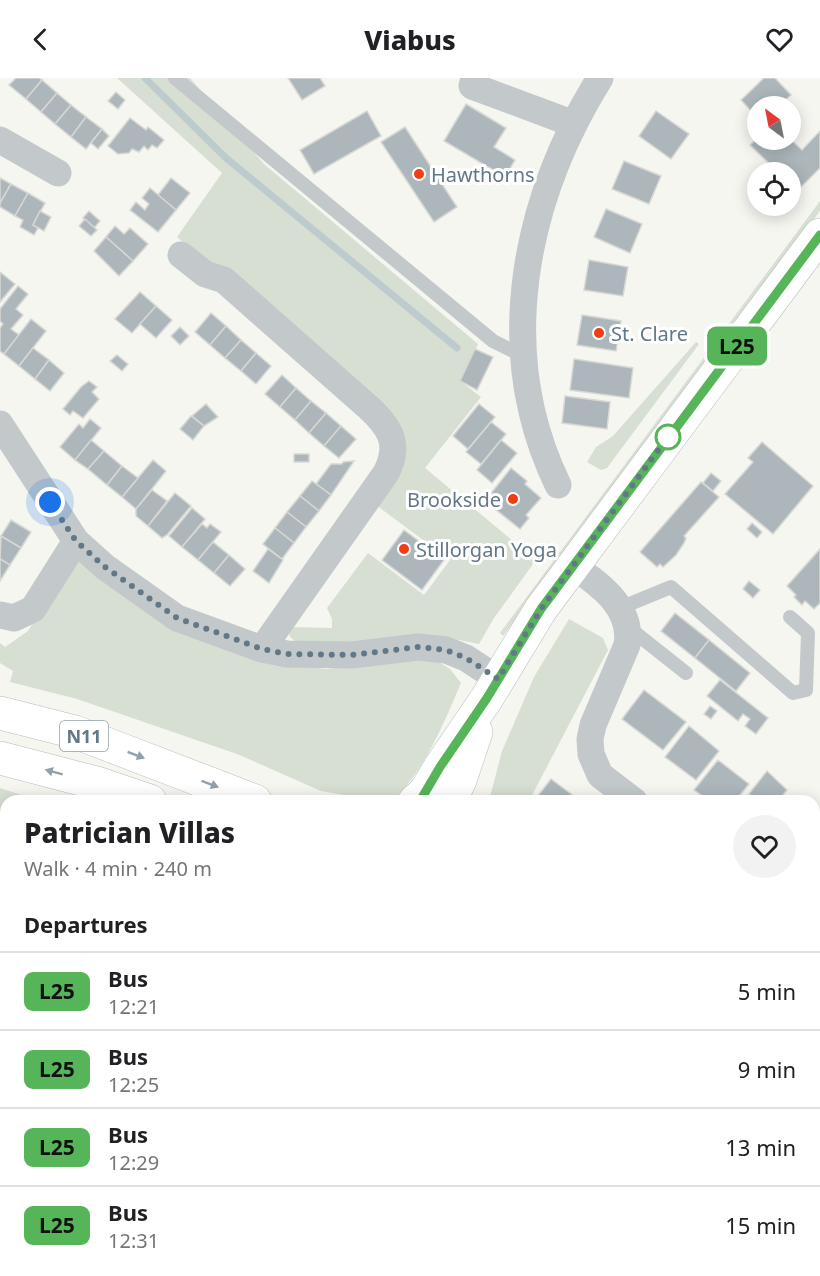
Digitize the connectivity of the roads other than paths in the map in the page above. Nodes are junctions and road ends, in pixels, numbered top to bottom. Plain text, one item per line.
1 (175, 78) edge
2 (474, 78) edge
3 (600, 78) edge
4 (574, 124) junction
5 (0, 140) edge
6 (58, 173) dead end
7 (820, 235) edge
8 (181, 255) dead end
9 (523, 356) junction
10 (0, 424) edge
11 (558, 485) dead end
12 (76, 541) junction
13 (572, 565) junction
14 (0, 615) edge
15 (623, 617) junction
16 (790, 617) dead end
17 (262, 649) junction
18 (686, 673) dead end
19 (492, 689) junction
20 (0, 713) edge
21 (0, 758) edge
22 (132, 795) edge
23 (239, 795) edge
24 (429, 795) edge
25 (626, 795) edge

1 - 9 lane
2 - 4 street
3 - 4 street
4 - 9 street
5 - 6 street
7 - 13 main road
8 - 17 street
9 - 11 street
10 - 12 street
12 - 14 street
12 - 17 street
13 - 15 street
13 - 19 main road
15 - 16 lane
15 - 18 lane
15 - 25 street
17 - 19 street
19 - 24 main road
20 -> 23 main road, N11
22 -> 21 main road, N11

